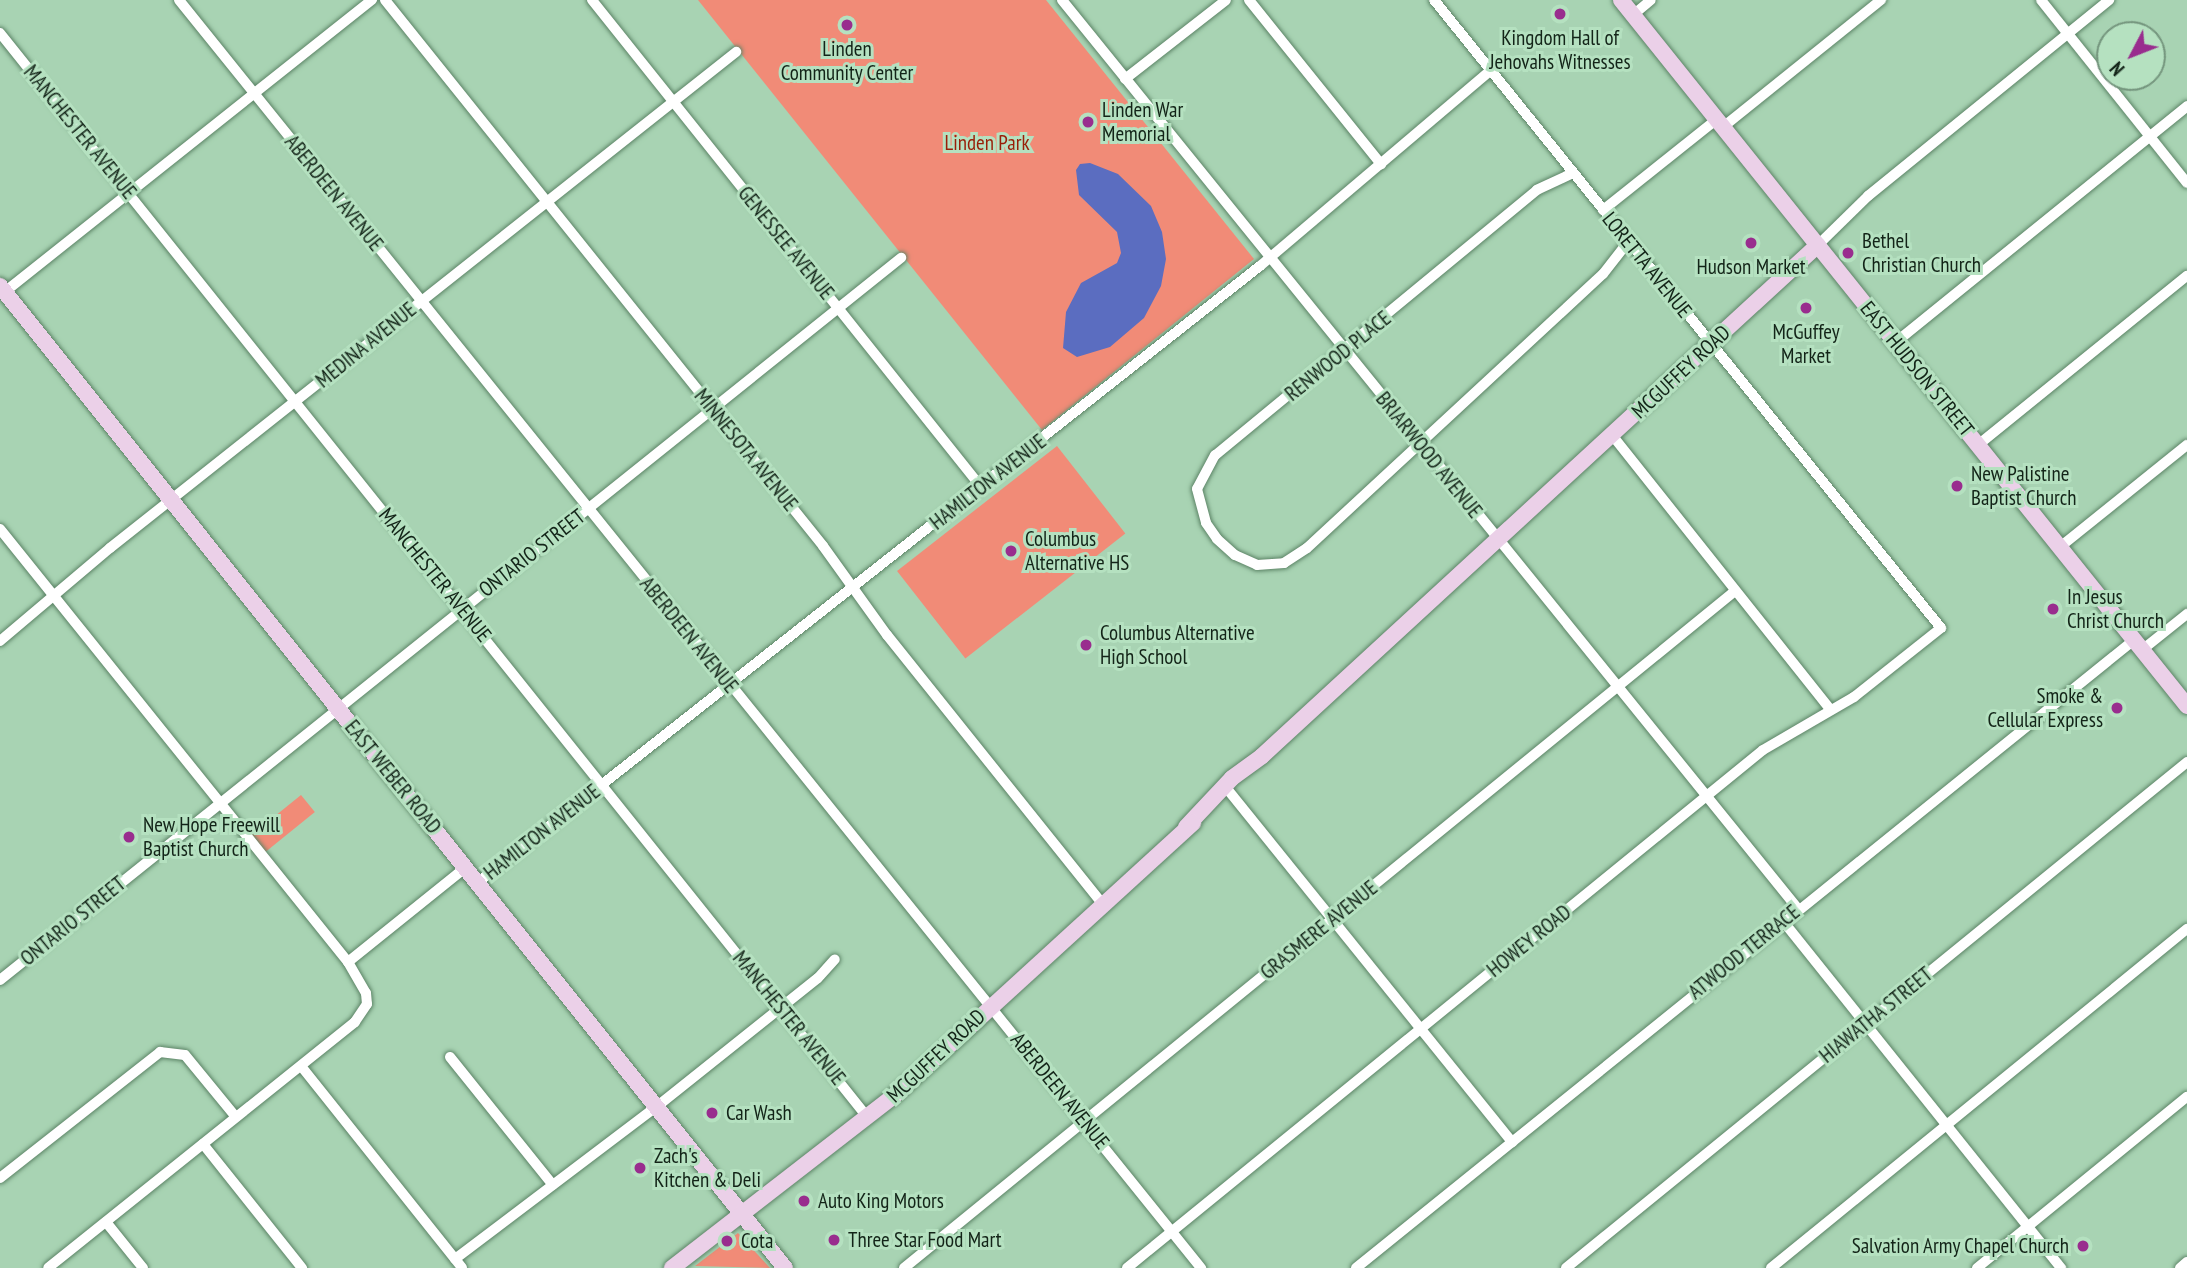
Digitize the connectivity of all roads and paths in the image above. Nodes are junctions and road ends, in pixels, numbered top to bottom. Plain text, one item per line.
1 (179, 0) edge
2 (372, 0) edge
3 (385, 0) edge
4 (592, 0) edge
5 (1062, 0) edge
6 (1226, 0) edge
7 (1249, 0) edge
8 (1434, 0) edge
9 (1621, 0) edge
10 (1651, 0) edge
11 (1881, 0) edge
12 (2041, 0) edge
13 (2109, 0) edge
14 (1633, 15) junction
15 (0, 33) edge
16 (2068, 33) junction
17 (736, 52) dead end
18 (1490, 71) junction
19 (1125, 79) junction
20 (254, 94) junction
21 (673, 102) junction
22 (2187, 106) edge
23 (1720, 123) junction
24 (2150, 136) junction
25 (1381, 163) junction
26 (1573, 173) junction
27 (2187, 183) edge
28 (130, 194) junction
29 (546, 201) junction
30 (1603, 210) junction
31 (1628, 242) junction
32 (1818, 245) junction
33 (901, 258) dead end
34 (1268, 259) junction
35 (2187, 276) edge
36 (2, 292) edge
37 (421, 301) junction
38 (839, 309) junction
39 (1895, 342) junction
40 (1711, 344) junction
41 (1344, 352) junction
42 (295, 401) junction
43 (713, 409) junction
44 (1612, 435) junction
45 (1420, 443) junction
46 (1978, 445) junction
47 (2187, 445) edge
48 (982, 486) junction
49 (171, 500) junction
50 (588, 509) junction
51 (0, 529) edge
52 (1498, 540) junction
53 (2060, 547) junction
54 (854, 587) junction
55 (1735, 591) junction
56 (52, 595) junction
57 (461, 609) junction
58 (2187, 614) edge
59 (1941, 628) joint
60 (0, 641) edge
61 (2138, 645) junction
62 (729, 684) junction
63 (1619, 687) junction
64 (2187, 706) edge
65 (337, 708) junction
66 (1829, 708) junction
67 (2187, 762) edge
68 (603, 785) junction
69 (1228, 789) junction
70 (1707, 796) junction
71 (219, 803) junction
72 (465, 868) junction
73 (477, 883) junction
74 (1102, 903) junction
75 (1798, 909) junction
76 (1333, 918) junction
77 (1783, 921) junction
78 (2187, 929) edge
79 (835, 959) dead end
80 (348, 962) junction
81 (0, 980) edge
82 (991, 1006) junction
83 (781, 1008) junction
84 (1866, 1023) junction
85 (1422, 1028) junction
86 (450, 1057) dead end
87 (300, 1066) junction
88 (2187, 1097) edge
89 (656, 1107) junction
90 (236, 1117) junction
91 (868, 1118) junction
92 (1085, 1120) junction
93 (1947, 1124) junction
94 (1512, 1142) junction
95 (203, 1144) junction
96 (0, 1178) edge
97 (553, 1185) junction
98 (743, 1215) junction
99 (106, 1222) junction
100 (2028, 1227) junction
101 (1173, 1231) junction
102 (2187, 1262) edge
103 (458, 1264) edge
104 (48, 1268) edge
105 (143, 1268) edge
106 (302, 1268) edge
107 (672, 1268) edge
108 (785, 1268) edge
109 (904, 1268) edge
110 (1127, 1268) edge
111 (1201, 1268) edge
112 (1357, 1268) edge
113 (1566, 1268) edge
114 (1771, 1268) edge
115 (1977, 1268) edge
116 (2061, 1268) edge
117 (2179, 1268) edge

1 - 20 street, ABERDEEN AVENUE
2 - 20 street
3 - 29 street, MINNESOTA AVENUE
4 - 21 street, GENESSEE AVENUE
5 - 19 street, BRIARWOOD AVENUE
6 - 19 street
7 - 25 street
8 - 18 street, LORETTA AVENUE
9 - 14 street, EAST HUDSON STREET
10 - 14 street
11 - 23 street
12 - 16 street
13 - 16 street, MCGUFFEY ROAD
14 - 23 street, EAST HUDSON STREET
15 - 28 street, MANCHESTER AVENUE
16 - 24 street
16 - 32 street, MCGUFFEY ROAD
17 - 21 street, MEDINA AVENUE
18 - 25 street, HAMILTON AVENUE
18 - 26 street, LORETTA AVENUE
19 - 34 street, BRIARWOOD AVENUE
20 - 28 street
20 - 37 street, ABERDEEN AVENUE
21 - 29 street, MEDINA AVENUE
21 - 38 street, GENESSEE AVENUE
22 - 24 street
23 - 30 street
23 - 32 street, EAST HUDSON STREET
24 - 27 street
24 - 39 street
25 - 34 street, HAMILTON AVENUE
26 - 30 street, LORETTA AVENUE
26 - 41 street, RENWOOD PLACE
28 - 36 street
28 - 42 street, MANCHESTER AVENUE
29 - 37 street, MEDINA AVENUE
29 - 43 street, MINNESOTA AVENUE
30 - 31 street, LORETTA AVENUE
31 - 40 street, LORETTA AVENUE
31 - 45 street
32 - 39 street, EAST HUDSON STREET
32 - 40 street, MCGUFFEY ROAD
33 - 38 street, ONTARIO STREET
34 - 41 street, BRIARWOOD AVENUE
34 - 48 street, HAMILTON AVENUE
35 - 46 street
36 - 49 street, EAST WEBER ROAD
37 - 42 street, MEDINA AVENUE
37 - 50 street, ABERDEEN AVENUE
38 - 43 street, ONTARIO STREET
38 - 48 street, GENESSEE AVENUE
39 - 46 street, EAST HUDSON STREET
40 - 44 street, MCGUFFEY ROAD
40 - 59 street, LORETTA AVENUE
41 - 45 street, BRIARWOOD AVENUE
41 - 45 street, RENWOOD PLACE
42 - 49 street, MEDINA AVENUE
42 - 57 street, MANCHESTER AVENUE
43 - 50 street, ONTARIO STREET
43 - 54 street, MINNESOTA AVENUE
44 - 52 street, MCGUFFEY ROAD
44 - 55 street
45 - 52 street, BRIARWOOD AVENUE
46 - 53 street, EAST HUDSON STREET
47 - 53 street
48 - 54 street, HAMILTON AVENUE
49 - 56 street, MEDINA AVENUE
49 - 65 street, EAST WEBER ROAD
50 - 57 street, ONTARIO STREET
50 - 62 street, ABERDEEN AVENUE
51 - 56 street
52 - 63 street, BRIARWOOD AVENUE
52 - 69 street, MCGUFFEY ROAD
53 - 61 street, EAST HUDSON STREET
54 - 62 street, HAMILTON AVENUE
54 - 74 street, MINNESOTA AVENUE
55 - 63 street, GRASMERE AVENUE
55 - 66 street
56 - 60 street, MEDINA AVENUE
56 - 71 street
57 - 65 street, ONTARIO STREET
57 - 68 street, MANCHESTER AVENUE
58 - 61 street, ATWOOD TERRACE
59 - 66 street, HOWEY ROAD
61 - 64 street, EAST HUDSON STREET
61 - 75 street, ATWOOD TERRACE
62 - 68 street, HAMILTON AVENUE
62 - 82 street, ABERDEEN AVENUE
63 - 70 street, BRIARWOOD AVENUE
63 - 76 street, GRASMERE AVENUE
65 - 71 street, ONTARIO STREET
65 - 72 street, EAST WEBER ROAD
66 - 70 street, HOWEY ROAD
67 - 84 street, HIAWATHA STREET
68 - 73 street, HAMILTON AVENUE
68 - 83 street, MANCHESTER AVENUE
69 - 74 street, MCGUFFEY ROAD
69 - 76 street
70 - 75 street, BRIARWOOD AVENUE
70 - 85 street, HOWEY ROAD
71 - 80 street
71 - 81 street, ONTARIO STREET
72 - 73 street, EAST WEBER ROAD
72 - 80 street, HAMILTON AVENUE
73 - 89 street, EAST WEBER ROAD
74 - 82 street, MCGUFFEY ROAD
75 - 77 street, ATWOOD TERRACE
76 - 85 street
76 - 92 street, GRASMERE AVENUE
77 - 84 street
77 - 94 street, ATWOOD TERRACE
78 - 93 street
79 - 83 street
80 - 87 street
82 - 91 street, MCGUFFEY ROAD
82 - 92 street, ABERDEEN AVENUE
83 - 89 street
83 - 91 street, MANCHESTER AVENUE
84 - 93 street
84 - 113 street, HIAWATHA STREET
85 - 94 street
85 - 101 street, HOWEY ROAD
86 - 97 street
87 - 90 street
87 - 103 street
88 - 100 street
89 - 97 street
89 - 98 street, EAST WEBER ROAD
90 - 95 street
90 - 96 street
91 - 98 street, MCGUFFEY ROAD
92 - 101 street, ABERDEEN AVENUE
92 - 109 street, GRASMERE AVENUE
93 - 100 street
93 - 114 street
94 - 112 street, ATWOOD TERRACE
95 - 99 street
95 - 106 street
97 - 103 street
98 - 107 street, MCGUFFEY ROAD
98 - 108 street, EAST WEBER ROAD
99 - 104 street
99 - 105 street
100 - 115 street
100 - 116 street
101 - 110 street, HOWEY ROAD
101 - 111 street, ABERDEEN AVENUE
102 - 117 street

